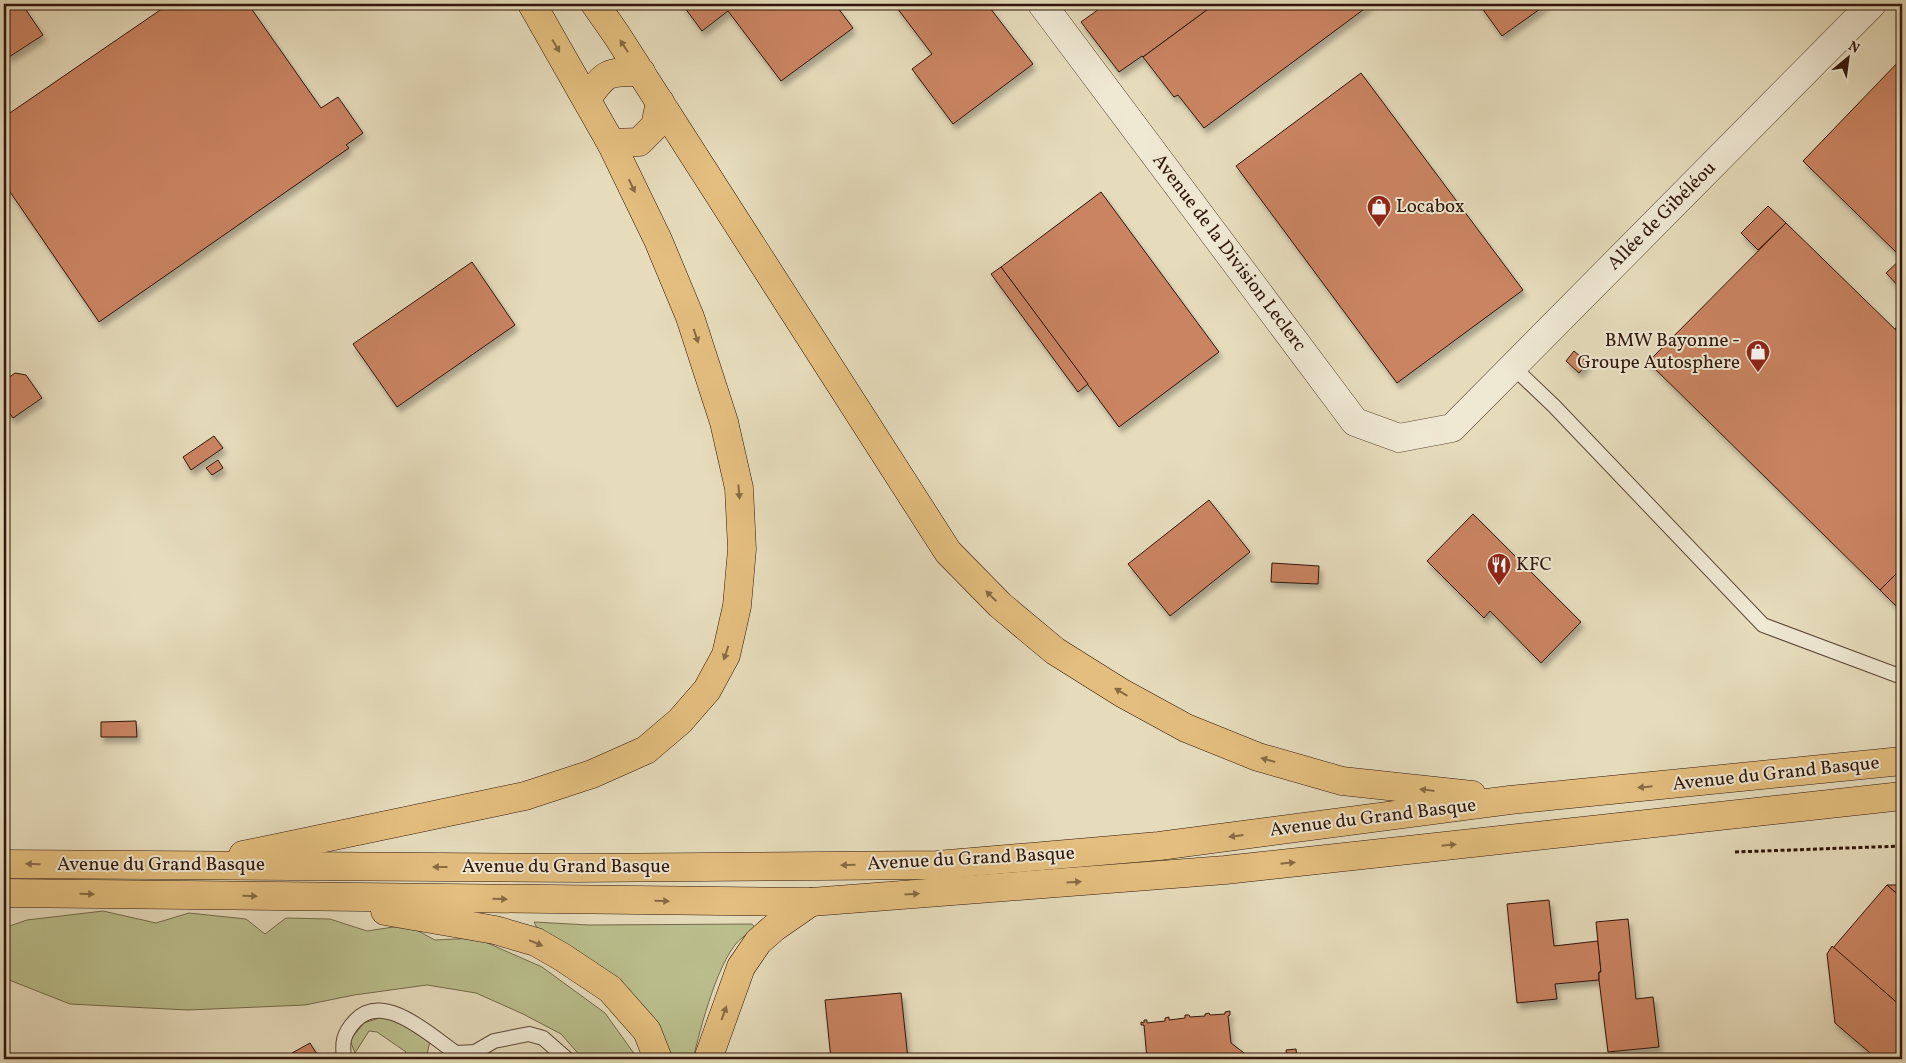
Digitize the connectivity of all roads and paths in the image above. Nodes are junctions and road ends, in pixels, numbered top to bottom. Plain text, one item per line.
1 (532, 4) edge
2 (595, 4) edge
3 (1042, 4) edge
4 (1872, 4) edge
5 (641, 72) junction
6 (587, 99) junction
7 (660, 102) junction
8 (610, 143) junction
9 (1512, 366) junction
10 (1452, 428) joint
11 (1902, 677) edge
12 (1902, 761) edge
13 (1902, 796) edge
14 (1510, 800) junction
15 (1902, 846) edge
16 (1735, 852) dead end
17 (4, 864) edge
18 (190, 866) junction
19 (4, 893) edge
20 (300, 897) junction
21 (811, 902) junction
22 (344, 1059) edge
23 (567, 1059) edge
24 (658, 1059) edge
25 (708, 1059) edge

1 -> 6 main road
5 -> 2 main road
3 - 10 street, Avenue de la Division Leclerc
4 - 9 street, Allée de Gibéléou
5 - 6 main road
5 - 7 main road
6 - 8 main road
7 - 8 main road
14 -> 7 main road
8 -> 18 main road
9 - 10 street, Allée de Gibéléou
9 - 11 lane
12 -> 14 main road, Avenue du Grand Basque
21 -> 13 main road, Avenue du Grand Basque
14 -> 18 main road, Avenue du Grand Basque
15 - 16 path
18 -> 17 main road, Avenue du Grand Basque
19 -> 20 main road, Avenue du Grand Basque
20 -> 21 main road, Avenue du Grand Basque
20 -> 24 main road
25 -> 21 main road
22 - 23 lane

